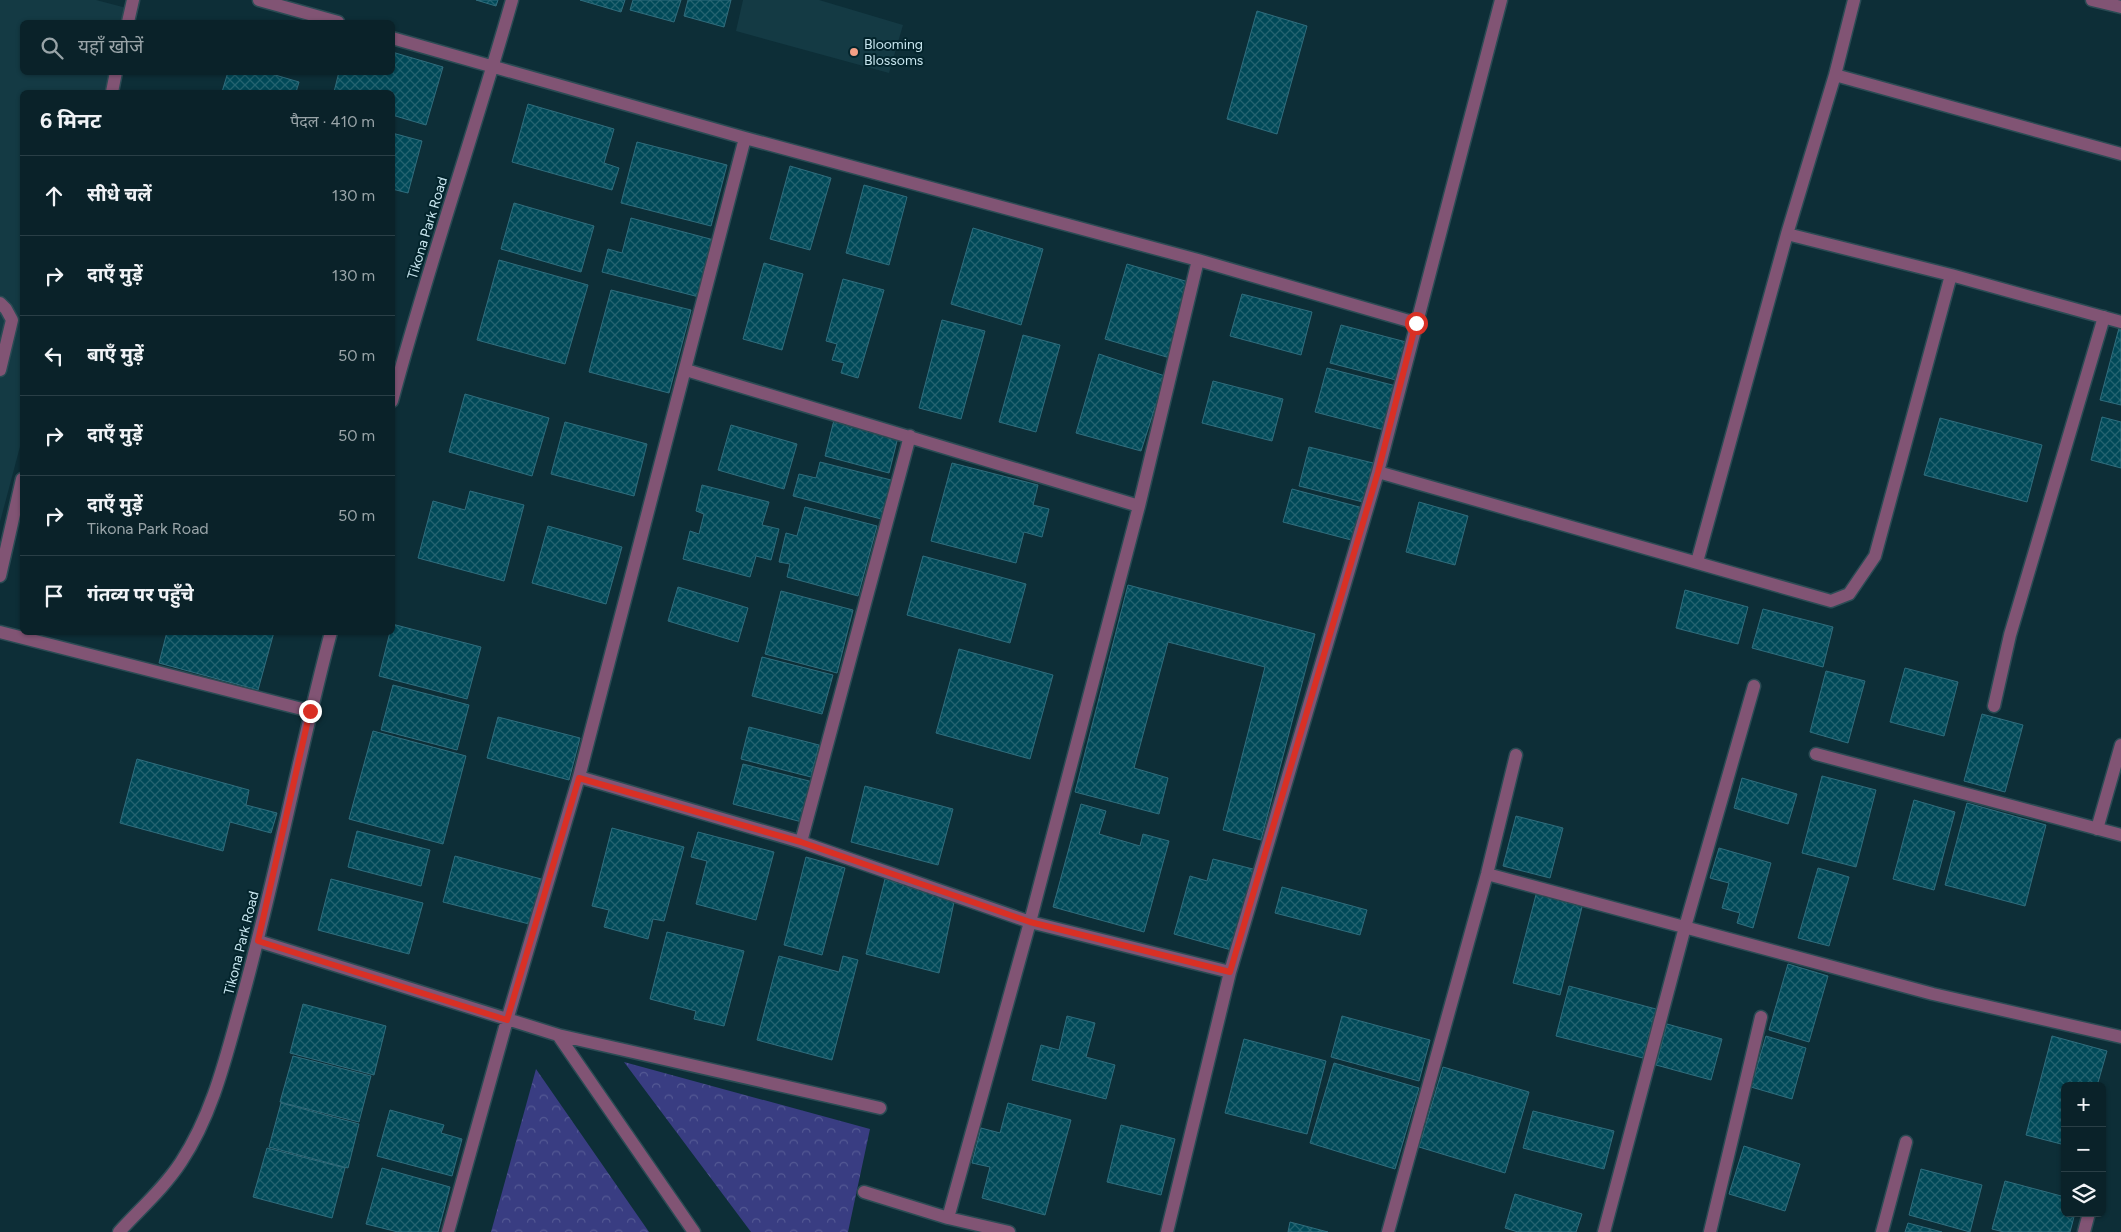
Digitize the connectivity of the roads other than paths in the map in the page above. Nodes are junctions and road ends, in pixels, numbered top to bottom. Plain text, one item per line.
1 (133, 0) edge
2 (259, 0) edge
3 (512, 0) edge
4 (1500, 0) edge
5 (1854, 0) edge
6 (2092, 0) edge
7 (2121, 7) edge
8 (128, 20) edge
9 (331, 20) edge
10 (395, 39) edge
11 (494, 66) junction
12 (115, 75) edge
13 (1835, 75) junction
14 (112, 90) edge
15 (745, 138) junction
16 (2121, 154) edge
17 (1787, 234) junction
18 (1198, 260) junction
19 (1951, 275) junction
20 (0, 304) edge
21 (2104, 317) junction
22 (2121, 322) edge
23 (1416, 323) junction
24 (0, 370) edge
25 (686, 370) junction
26 (395, 390) edge
27 (910, 436) junction
28 (1378, 472) junction
29 (20, 488) edge
30 (1139, 506) junction
31 (1696, 562) junction
32 (0, 576) edge
33 (0, 632) edge
34 (330, 635) edge
35 (1754, 686) dead end
36 (1994, 706) dead end
37 (310, 711) junction
38 (2121, 745) edge
39 (1816, 754) dead end
40 (1516, 755) dead end
41 (579, 778) junction
42 (2097, 829) junction
43 (2121, 834) edge
44 (801, 842) junction
45 (1487, 874) junction
46 (1030, 922) junction
47 (1685, 927) junction
48 (258, 941) junction
49 (1230, 972) junction
50 (1761, 1017) dead end
51 (507, 1020) junction
52 (558, 1035) junction
53 (2121, 1037) edge
54 (880, 1108) dead end
55 (1906, 1142) dead end
56 (864, 1192) dead end
57 (2088, 1217) edge
58 (948, 1218) junction
59 (118, 1232) edge
60 (448, 1232) edge
61 (694, 1232) edge
62 (1009, 1232) edge
63 (1167, 1232) edge
64 (1388, 1232) edge
65 (1604, 1232) edge
66 (1710, 1232) edge
67 (1882, 1232) edge
68 (2084, 1232) edge

1 - 8 street
2 - 9 street
3 - 11 street, Tikona Park Road
4 - 23 street
5 - 13 street
6 - 7 street
10 - 11 street
11 - 15 street
11 - 26 street, Tikona Park Road
12 - 14 street
13 - 16 street
13 - 17 street
15 - 18 street
15 - 25 street
17 - 19 street
17 - 31 street
18 - 23 street
18 - 30 street
19 - 21 street
19 - 31 street
20 - 24 street
21 - 22 street
21 - 36 street
23 - 28 street
25 - 27 street
25 - 41 street
27 - 30 street
27 - 44 street
28 - 31 street
28 - 49 street
29 - 32 street
30 - 46 street
33 - 37 street
34 - 37 street, Tikona Park Road
35 - 47 street
37 - 48 street, Tikona Park Road
38 - 42 street
39 - 42 street
40 - 45 street
41 - 44 street
41 - 51 street
42 - 43 street
44 - 46 street
45 - 47 street
45 - 64 street
46 - 49 street
46 - 58 street
47 - 53 street
47 - 65 street
48 - 51 street
48 - 59 street, Tikona Park Road
49 - 63 street
50 - 66 street
51 - 52 street
51 - 60 street
52 - 54 street
52 - 61 street
55 - 67 street
56 - 58 street
57 - 68 street
58 - 62 street

